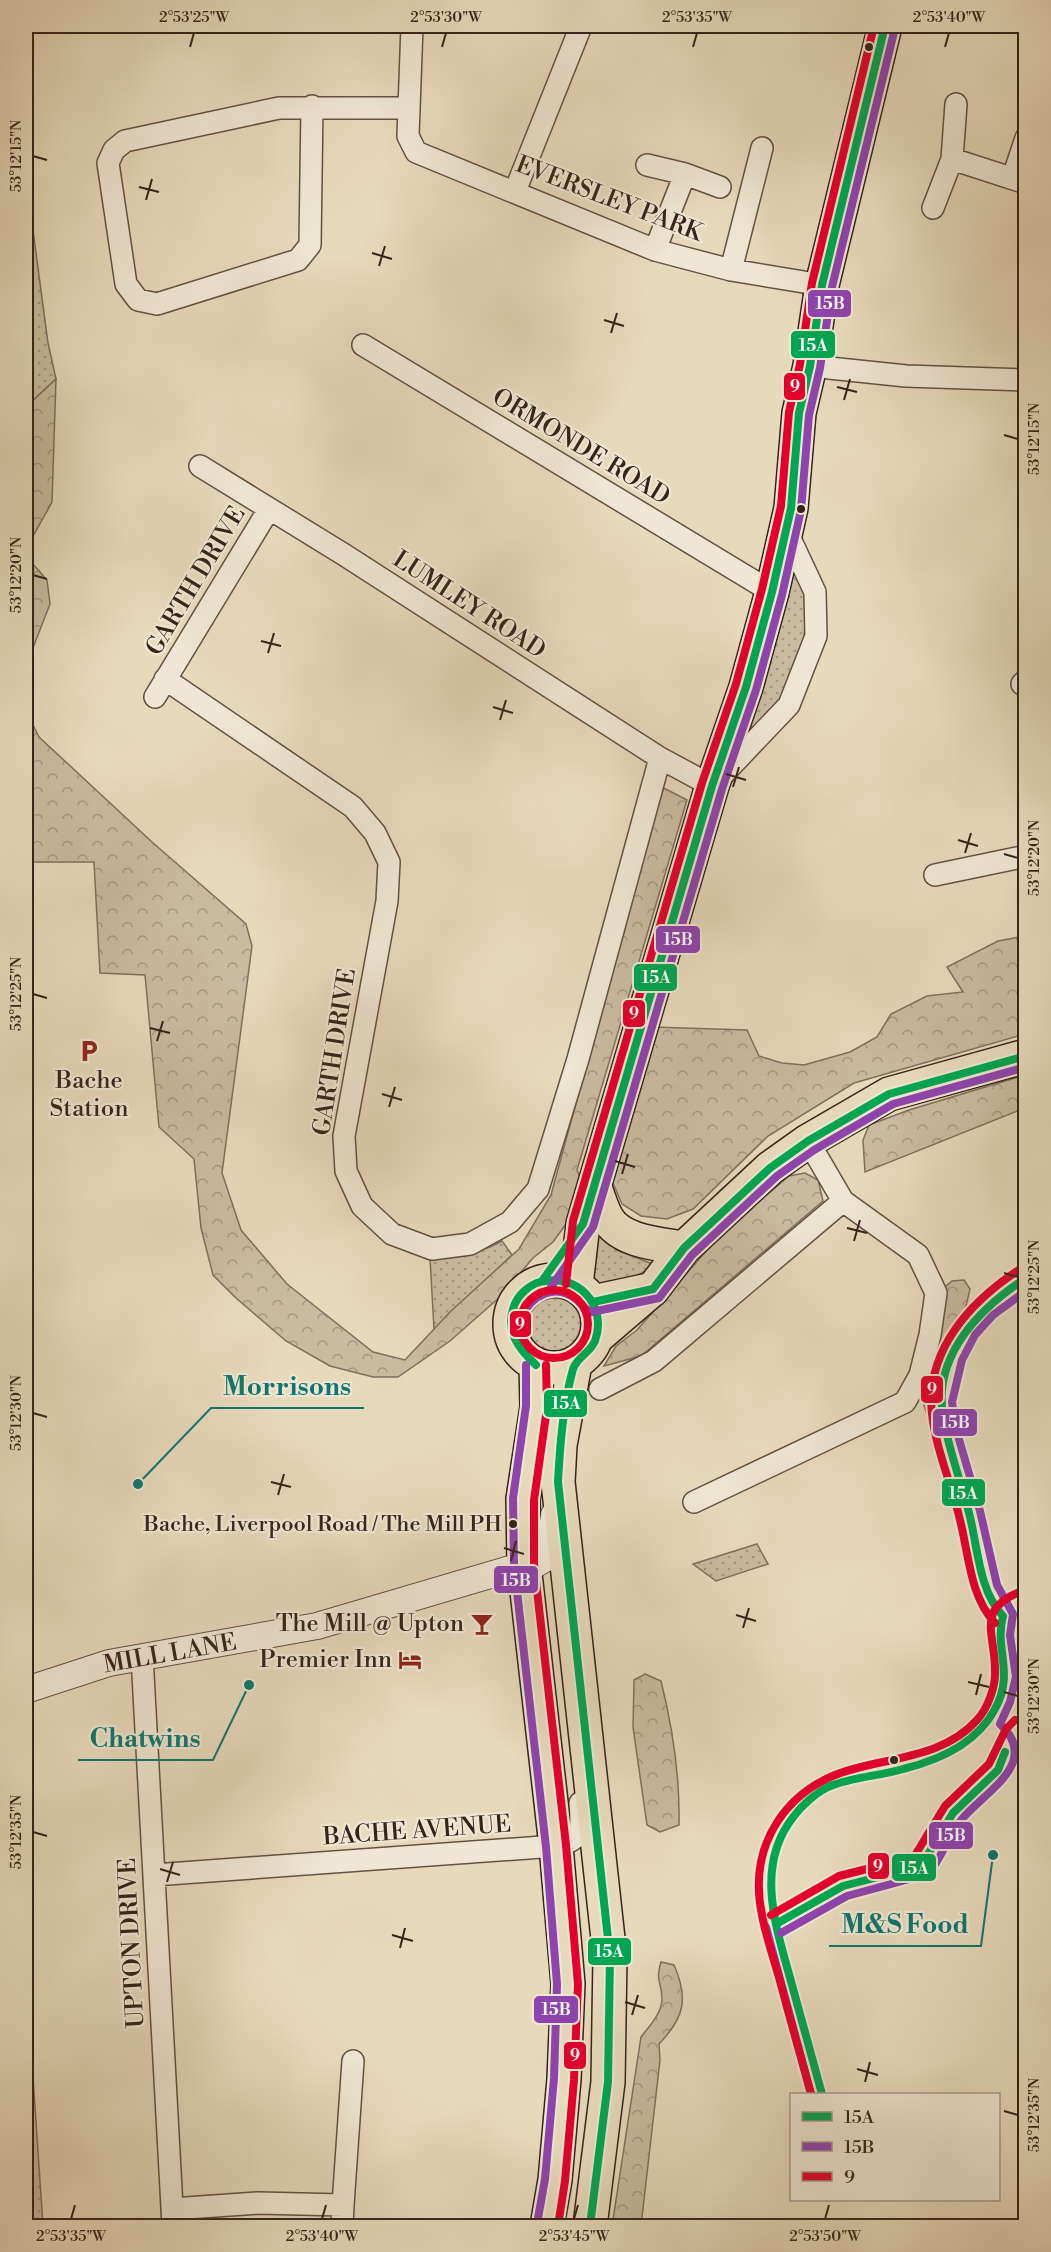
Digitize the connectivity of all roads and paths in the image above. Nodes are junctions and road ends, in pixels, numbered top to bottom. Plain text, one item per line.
1 (412, 26) edge
2 (581, 26) edge
3 (885, 26) edge
4 (956, 104) dead end
5 (312, 106) junction
6 (409, 108) junction
7 (1026, 138) edge
8 (762, 148) dead end
9 (952, 159) junction
10 (647, 165) dead end
11 (685, 174) junction
12 (1019, 180) edge
13 (720, 187) dead end
14 (515, 191) junction
15 (933, 208) dead end
16 (655, 249) junction
17 (731, 270) junction
18 (822, 285) junction
19 (363, 345) dead end
20 (810, 366) junction
21 (1026, 380) edge
22 (200, 466) dead end
23 (269, 509) junction
24 (786, 530) junction
25 (772, 592) junction
26 (660, 758) junction
27 (712, 786) junction
28 (1026, 856) edge
29 (935, 875) dead end
30 (1026, 1056) edge
31 (808, 1141) junction
32 (595, 1188) junction
33 (843, 1201) junction
34 (584, 1224) junction
35 (684, 1248) junction
36 (542, 1281) junction
37 (654, 1288) junction
38 (585, 1294) junction
39 (597, 1337) junction
40 (574, 1364) junction
41 (536, 1365) junction
42 (600, 1389) dead end
43 (558, 1482) junction
44 (694, 1502) dead end
45 (524, 1565) junction
46 (142, 1656) junction
47 (26, 1690) edge
48 (580, 1698) junction
49 (556, 1846) junction
50 (154, 1875) junction
51 (353, 2061) dead end
52 (343, 2205) junction
53 (172, 2218) edge
54 (342, 2226) edge
55 (548, 2226) edge
56 (590, 2226) edge

1 - 6 street
2 - 14 street
3 - 18 main road
4 - 9 street
5 - 5 street
5 - 6 street
6 - 14 street, EVERSLEY PARK
7 - 12 street
8 - 17 street
9 - 12 street
9 - 15 street
10 - 11 street
11 - 13 street
11 - 16 street
14 - 16 street, EVERSLEY PARK
16 - 17 street, EVERSLEY PARK
17 - 18 street, EVERSLEY PARK
18 - 20 main road
19 - 25 street, ORMONDE ROAD
20 - 21 street
20 - 24 main road
22 - 23 street, LUMLEY ROAD
23 - 26 street, LUMLEY ROAD
23 - 26 street, GARTH DRIVE
24 - 25 main road
24 - 27 street
25 - 27 main road
26 - 27 street, LUMLEY ROAD
27 - 32 main road
28 - 29 street
30 - 31 main road
31 - 33 street
31 - 35 main road
32 - 34 main road
32 - 35 main road
33 - 42 street
33 - 44 street
34 - 36 main road
34 - 38 main road
35 - 37 main road
36 - 38 main road
36 - 41 main road
37 - 38 main road
37 - 39 main road
38 - 39 main road
39 - 40 main road
40 - 41 main road
40 - 43 main road
41 - 45 main road
43 - 45 street, MILL LANE
43 - 48 main road
45 - 46 street, MILL LANE
45 - 49 main road
46 - 47 street, MILL LANE
46 - 50 street, UPTON DRIVE
48 - 49 street, BACHE AVENUE
48 - 56 main road
49 - 50 street, BACHE AVENUE
49 - 55 main road
50 - 53 street, UPTON DRIVE
51 - 52 street
52 - 53 street
52 - 54 street

